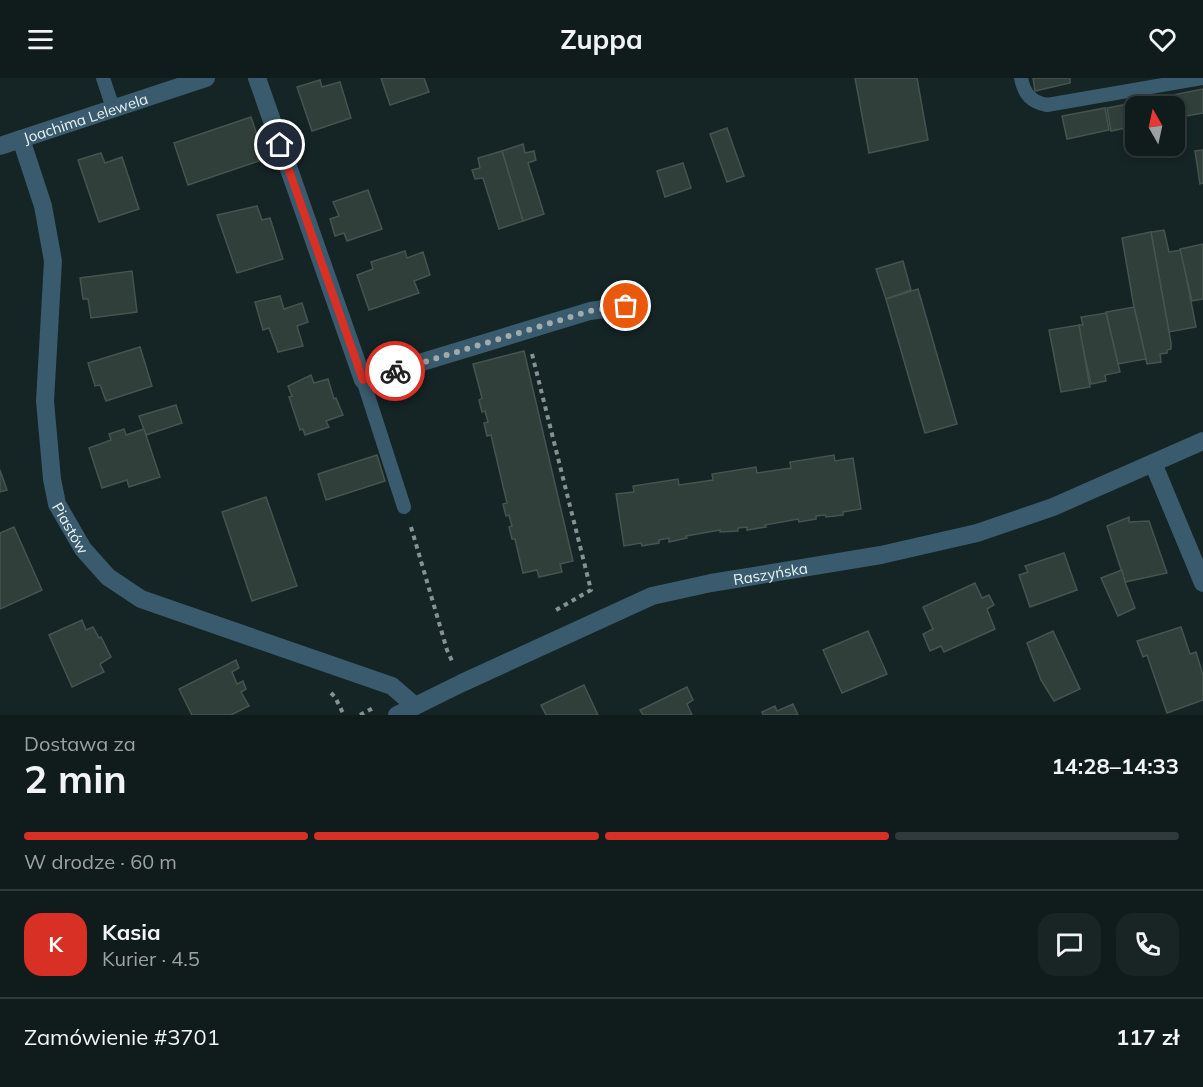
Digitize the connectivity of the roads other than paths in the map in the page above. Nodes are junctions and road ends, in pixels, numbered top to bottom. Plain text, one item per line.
1 (104, 78) edge
2 (206, 78) edge
3 (257, 78) edge
4 (1021, 78) edge
5 (1203, 78) edge
6 (113, 108) junction
7 (21, 139) junction
8 (0, 146) edge
9 (626, 306) dead end
10 (363, 380) junction
11 (1203, 441) edge
12 (1153, 463) junction
13 (405, 507) road end
14 (1203, 584) edge
15 (415, 706) junction
16 (397, 715) edge

1 - 6 lane
2 - 6 street, Joachima Lelewela
3 - 10 street
4 - 5 lane
6 - 7 street, Joachima Lelewela
7 - 8 street, Joachima Lelewela
7 - 15 street, Piastów
9 - 10 street
10 - 13 lane
11 - 12 street, Raszyńska
12 - 14 street
12 - 15 street, Raszyńska
15 - 16 street, Raszyńska

